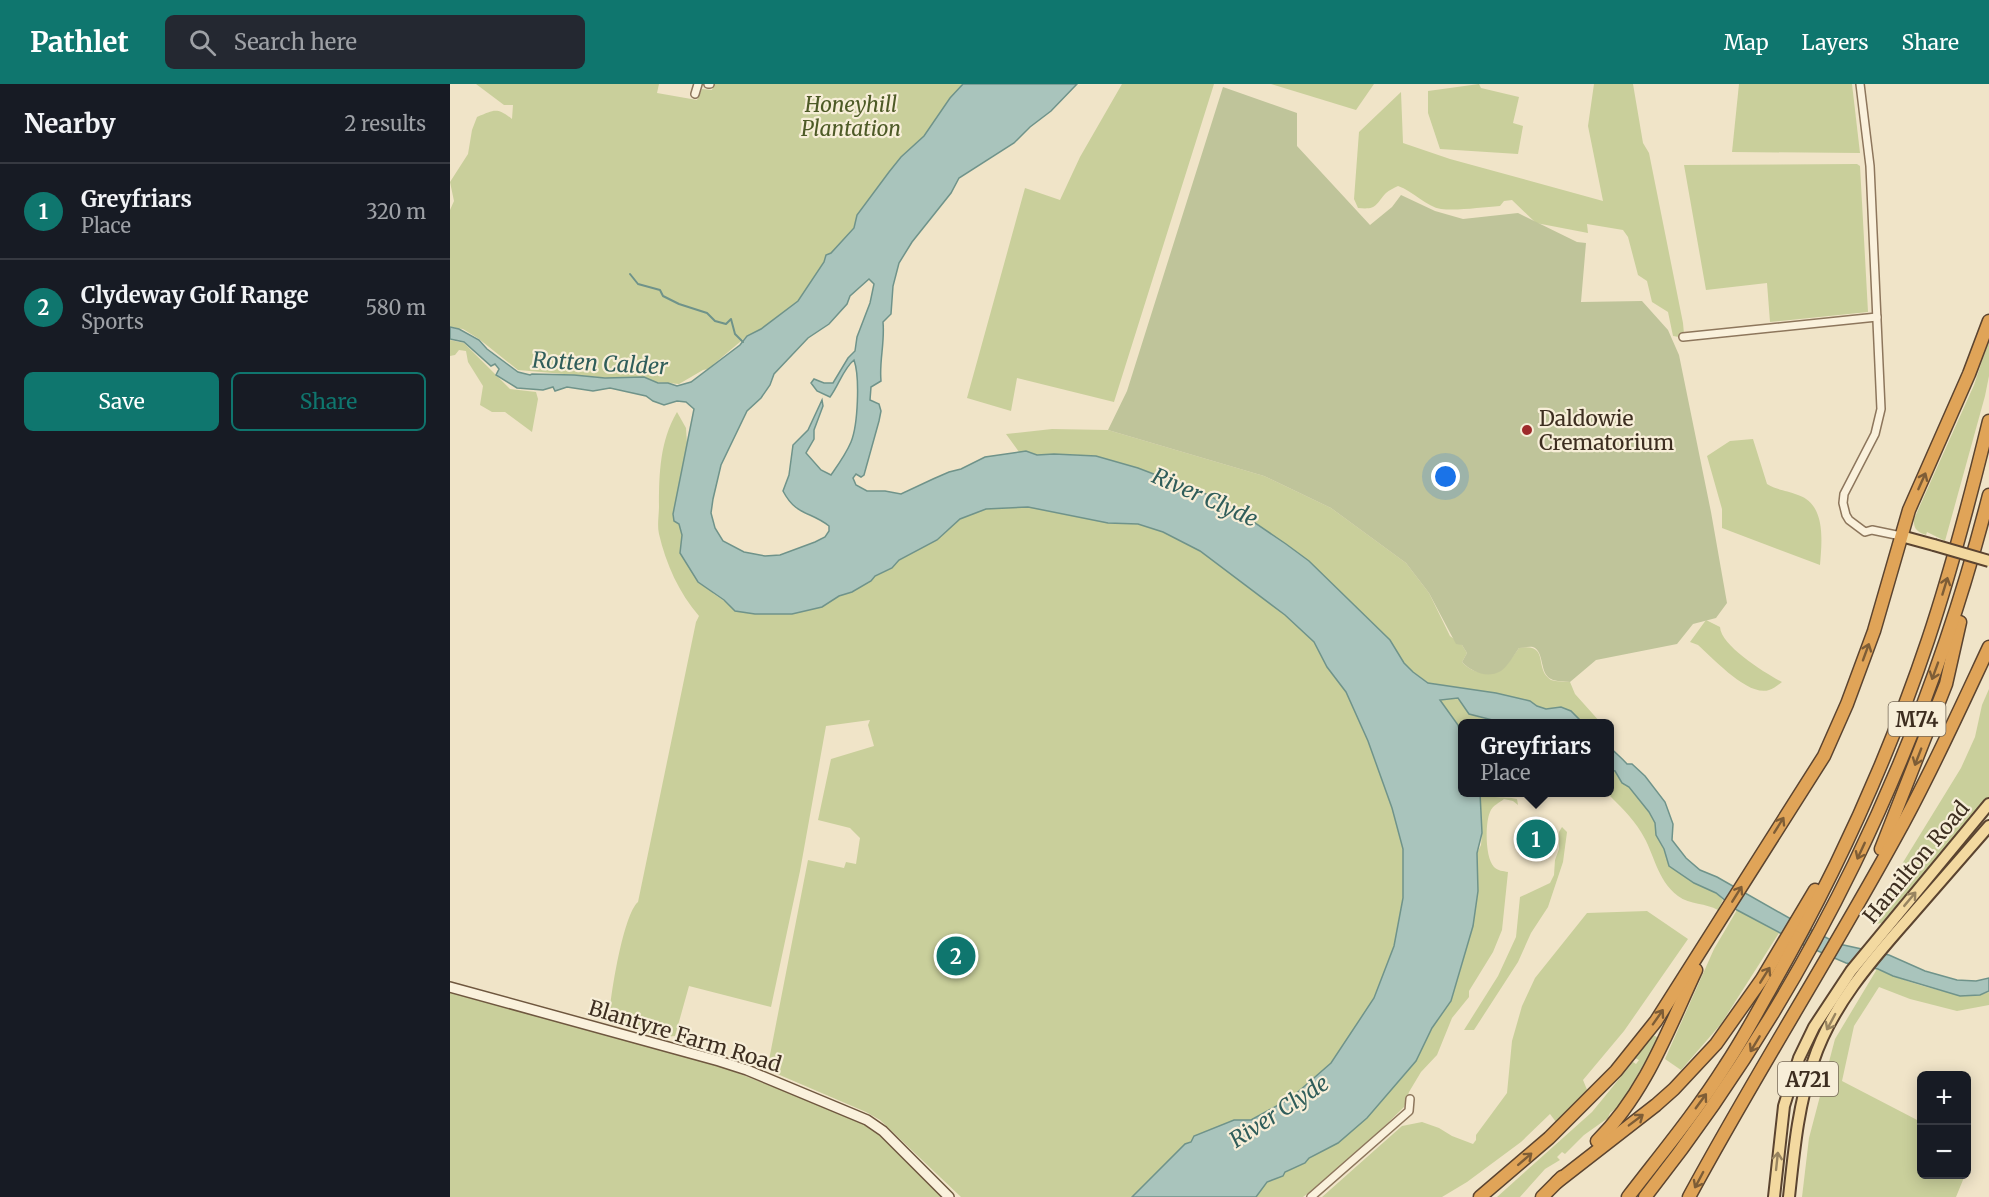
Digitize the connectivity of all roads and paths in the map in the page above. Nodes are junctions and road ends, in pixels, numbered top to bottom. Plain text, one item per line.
1 (698, 84) edge
2 (1860, 84) edge
3 (695, 94) dead end
4 (1877, 317) junction
5 (1989, 321) edge
6 (1683, 337) dead end
7 (1989, 421) edge
8 (1989, 496) edge
9 (1901, 536) junction
10 (1989, 561) edge
11 (1989, 647) edge
12 (1989, 804) edge
13 (1989, 810) edge
14 (1972, 825) junction
15 (1989, 826) edge
16 (1863, 893) junction
17 (1716, 929) junction
18 (1792, 940) junction
19 (1877, 946) junction
20 (1857, 972) junction
21 (450, 987) edge
22 (1410, 1099) dead end
23 (1557, 1182) junction
24 (949, 1197) edge
25 (1311, 1197) edge
26 (1480, 1197) edge
27 (1542, 1197) edge
28 (1628, 1197) edge
29 (1646, 1197) edge
30 (1689, 1197) edge
31 (1774, 1197) edge
32 (1789, 1197) edge

1 - 3 street
2 - 4 street
4 - 6 street
4 - 9 street
9 -> 5 highway, M74
18 -> 7 highway, M74
8 -> 16 highway
8 -> 29 highway, M74
9 - 10 main road, bridge
17 -> 9 highway, M74
11 - 16 highway
12 - 14 main road, Hamilton Road / A721
13 - 14 main road
19 -> 14 main road, Hamilton Road / A721
15 - 19 main road, Hamilton Road / A721
16 -> 30 highway
17 - 23 highway, M74
26 -> 17 highway, M74
23 -> 18 highway, M74
28 -> 18 highway, M74
19 - 20 main road, A721
31 -> 20 main road, A721
20 -> 32 main road, A721
21 - 24 main road, Blantyre Farm Road
22 - 25 street
23 - 27 highway, M74

